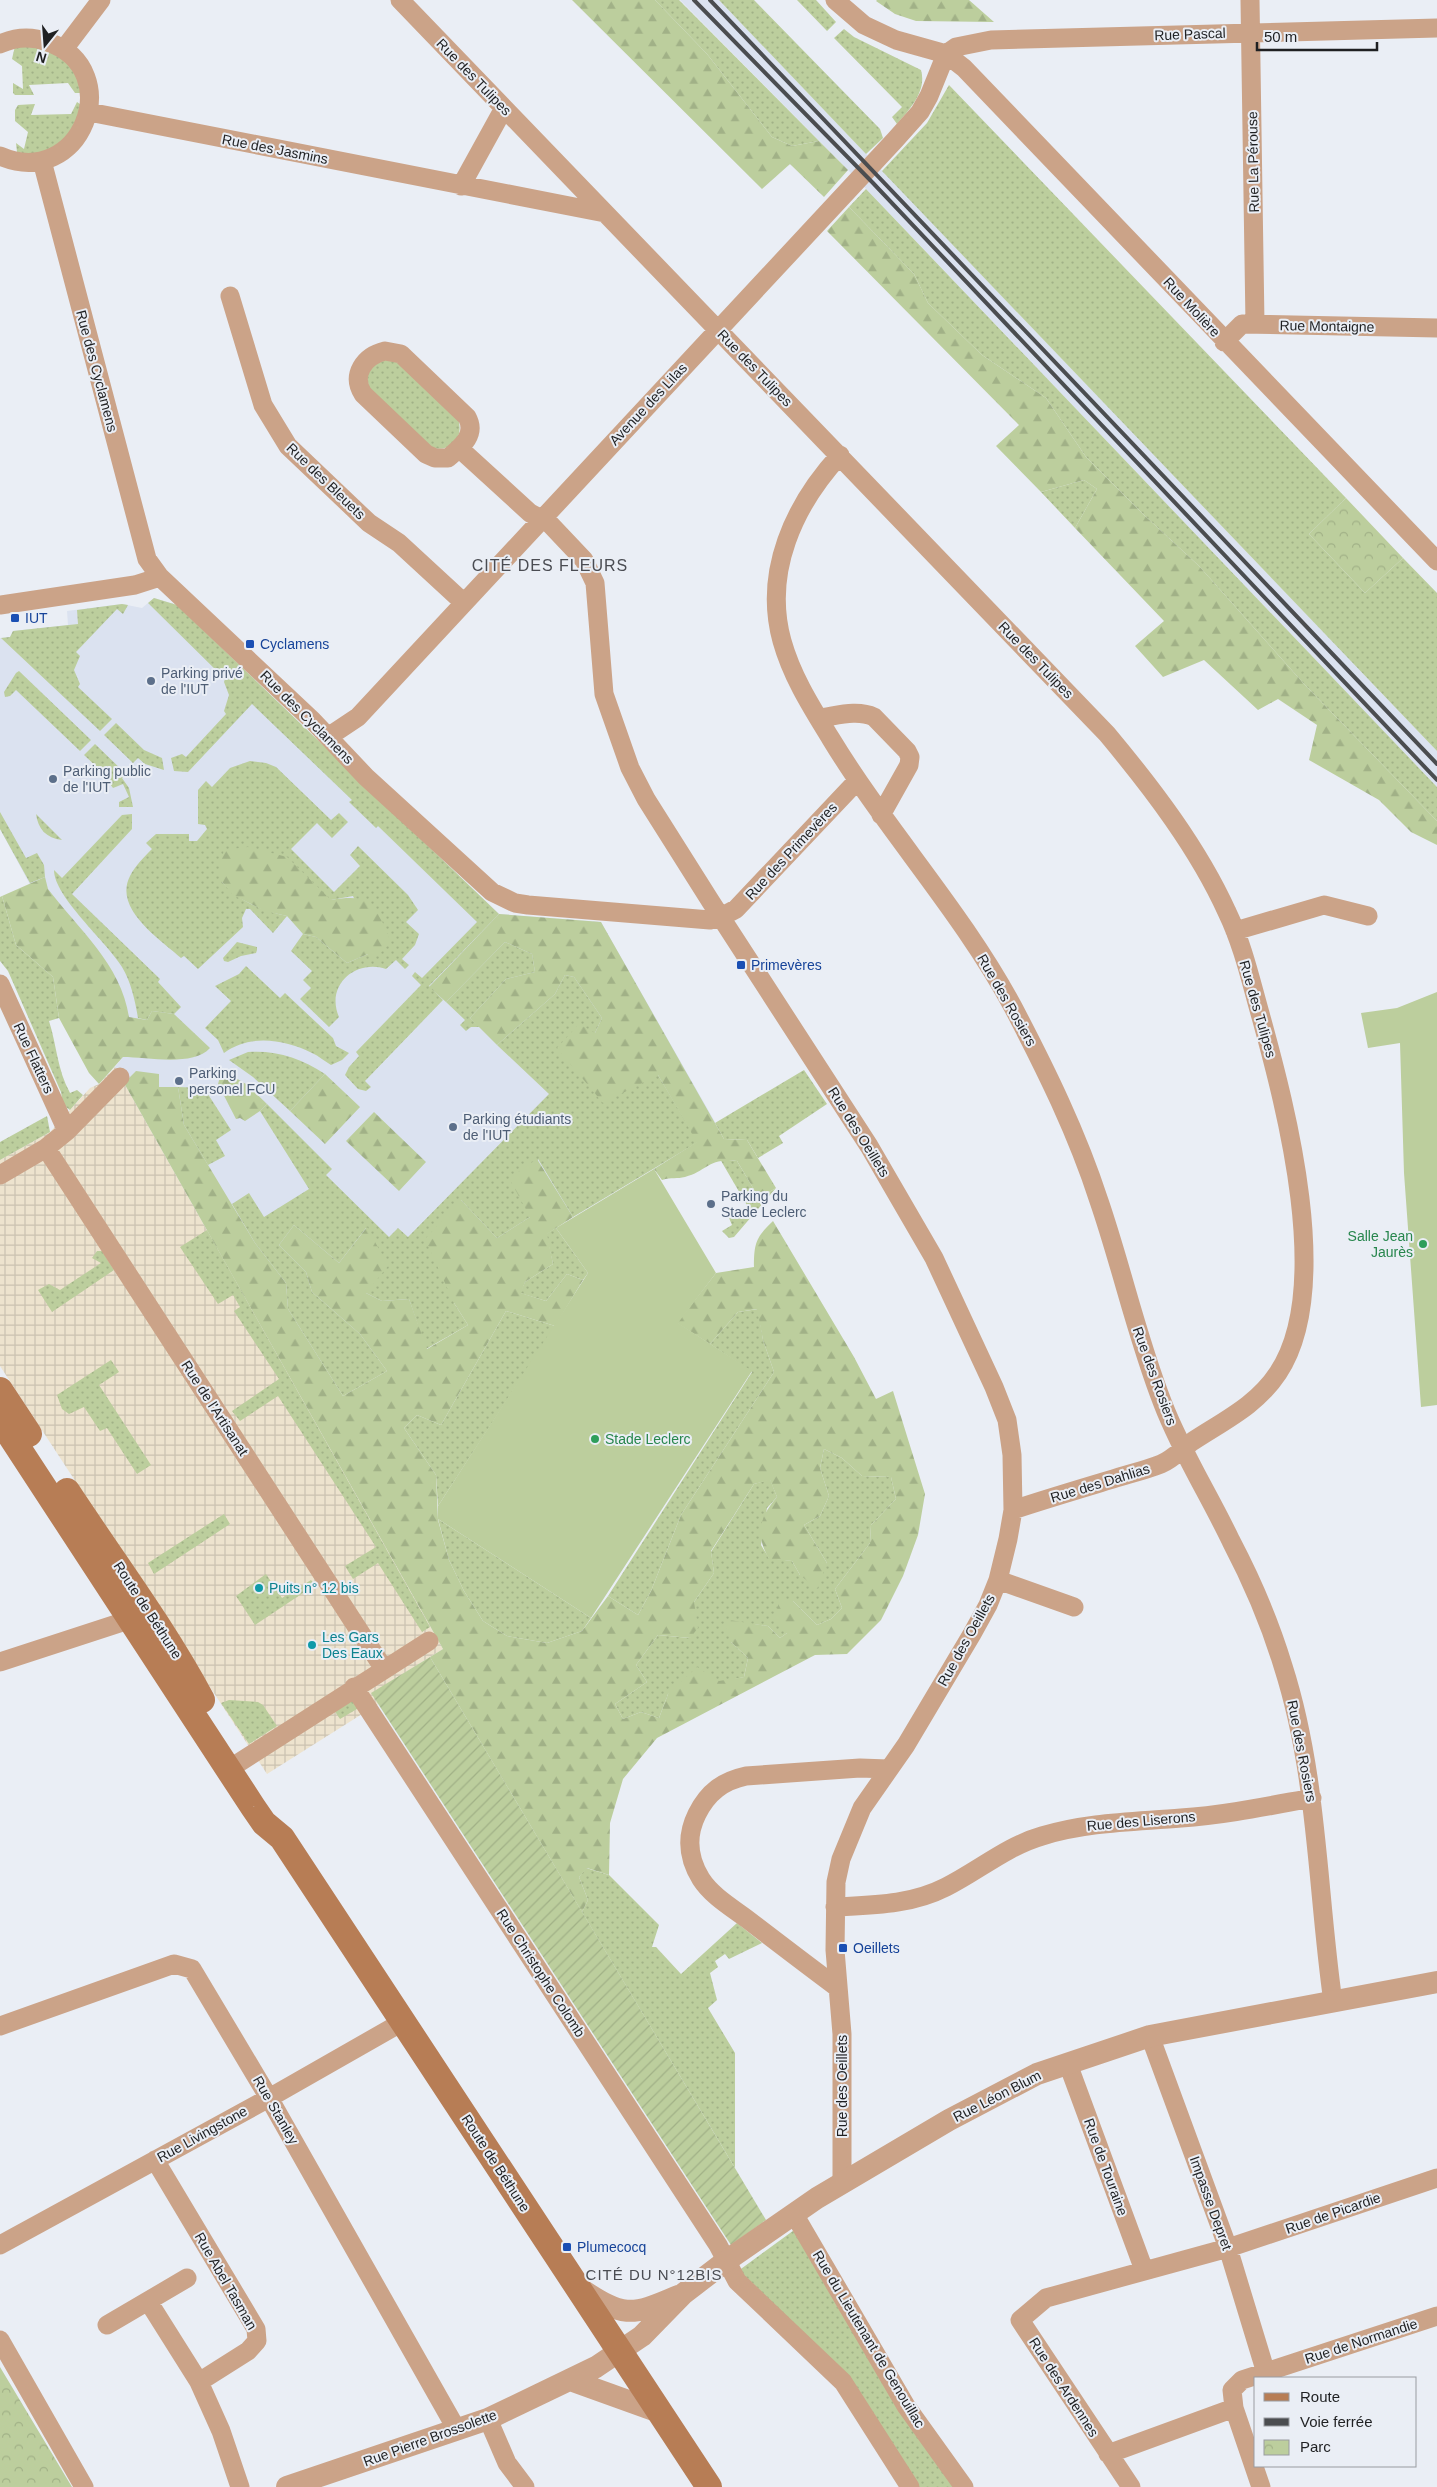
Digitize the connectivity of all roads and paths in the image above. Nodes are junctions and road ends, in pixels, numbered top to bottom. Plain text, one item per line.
1 (101, 0) edge
2 (400, 0) edge
3 (834, 0) edge
4 (1250, 0) edge
5 (1437, 28) edge
6 (1251, 32) junction
7 (0, 44) edge
8 (64, 49) junction
9 (946, 54) junction
10 (504, 108) junction
11 (89, 112) junction
12 (0, 156) edge
13 (42, 161) junction
14 (460, 186) junction
15 (605, 213) junction
16 (230, 296) dead end
17 (1255, 324) junction
18 (1437, 328) edge
19 (718, 330) junction
20 (1224, 342) junction
21 (460, 448) junction
22 (840, 455) junction
23 (541, 519) junction
24 (1437, 561) edge
25 (160, 577) junction
26 (463, 602) junction
27 (0, 605) edge
28 (818, 718) junction
29 (328, 736) junction
30 (857, 781) junction
31 (882, 815) junction
32 (1368, 916) dead end
33 (721, 918) junction
34 (1235, 931) junction
35 (0, 984) edge
36 (120, 1077) dead end
37 (67, 1131) junction
38 (46, 1148) junction
39 (0, 1175) edge
40 (0, 1390) edge
41 (0, 1420) edge
42 (1183, 1448) junction
43 (1013, 1510) junction
44 (998, 1580) junction
45 (1074, 1607) dead end
46 (140, 1616) junction
47 (429, 1641) dead end
48 (0, 1662) edge
49 (384, 1669) junction
50 (354, 1687) junction
51 (235, 1766) junction
52 (888, 1769) junction
53 (1312, 1798) junction
54 (835, 1907) junction
55 (1437, 1982) edge
56 (838, 1988) junction
57 (1333, 2002) junction
58 (404, 2021) junction
59 (0, 2026) edge
60 (1150, 2036) junction
61 (1068, 2064) junction
62 (269, 2098) junction
63 (155, 2160) junction
64 (1437, 2178) edge
65 (842, 2183) junction
66 (794, 2214) junction
67 (0, 2245) edge
68 (1228, 2248) junction
69 (726, 2261) junction
70 (1144, 2270) junction
71 (187, 2278) dead end
72 (579, 2288) junction
73 (683, 2294) junction
74 (148, 2301) junction
75 (1437, 2316) edge
76 (107, 2324) dead end
77 (0, 2340) edge
78 (620, 2350) junction
79 (1266, 2373) junction
80 (570, 2380) junction
81 (198, 2382) junction
82 (1233, 2399) junction
83 (659, 2412) junction
84 (488, 2419) junction
85 (457, 2430) junction
86 (1108, 2454) junction
87 (1254, 2465) edge
88 (1255, 2467) edge
89 (84, 2487) edge
90 (240, 2487) edge
91 (287, 2487) edge
92 (525, 2487) edge
93 (709, 2487) edge
94 (910, 2487) edge
95 (964, 2487) edge
96 (1130, 2487) edge
97 (1261, 2487) edge

1 - 8 street
2 - 10 street, Rue des Tulipes
3 - 9 street
4 - 6 street, Rue La Pérouse
5 - 6 street, Rue Pascal
6 - 9 street, Rue Pascal
6 - 17 street, Rue La Pérouse
7 - 8 street
8 - 11 street
9 - 19 street, Avenue des Lilas
9 - 20 street, Rue Molière
10 - 14 street
10 - 15 street, Rue des Tulipes
11 - 13 street
11 - 14 street, Rue des Jasmins
12 - 13 street
13 - 25 street, Rue des Cyclamens
14 - 15 street, Rue des Jasmins
15 - 19 street, Rue des Tulipes
16 - 26 street, Rue des Bleuets
17 - 18 street, Rue Montaigne
17 - 20 street, Rue Montaigne
19 - 22 street, Rue des Tulipes
19 - 23 street, Avenue des Lilas
20 - 24 street, Rue Molière
21 - 21 street
21 - 23 street, Rue des Oeillets
22 - 28 street, Rue des Rosiers
22 - 34 street, Rue des Tulipes
23 - 26 street, Avenue des Lilas
23 - 33 street, Rue des Oeillets
25 - 27 street
25 - 29 street, Rue des Cyclamens
26 - 29 street, Avenue des Lilas
28 - 30 street, Rue des Rosiers
28 - 31 street
29 - 33 street, Rue des Cyclamens
30 - 31 street, Rue des Rosiers
30 - 33 street, Rue des Primevères
31 - 42 street, Rue des Rosiers
32 - 34 street
33 - 43 street, Rue des Oeillets
34 - 42 street, Rue des Tulipes
35 - 37 street, Rue Flatters
36 - 37 street
37 - 38 street
38 - 39 street
38 - 49 street, Rue de l'Artisanat
40 - 46 main road, Route de Béthune
41 - 46 main road, Route de Béthune
42 - 43 street, Rue des Dahlias
42 - 53 street, Rue des Rosiers
43 - 44 street, Rue des Oeillets
44 - 45 street
44 - 52 street, Rue des Oeillets
46 - 48 street
46 - 51 main road, Route de Béthune
47 - 49 street
49 - 50 street
50 - 51 street
50 - 69 street, Rue Christophe Colomb
51 - 58 main road, Route de Béthune
52 - 54 street, Rue des Oeillets
52 - 56 street
53 - 54 street, Rue des Liserons
53 - 57 street, Rue des Rosiers
54 - 56 street, Rue des Oeillets
55 - 57 street, Rue Léon Blum
56 - 65 street, Rue des Oeillets
57 - 60 street, Rue Léon Blum
58 - 62 street, Rue Livingstone
58 - 72 main road, Route de Béthune
59 - 62 street, Rue Stanley
60 - 61 street, Rue Léon Blum
60 - 68 street, Impasse Depret
61 - 65 street, Rue Léon Blum
61 - 70 street, Rue de Touraine
62 - 63 street, Rue Livingstone
62 - 85 street, Rue Stanley
63 - 67 street, Rue Livingstone
63 - 81 street, Rue Abel Tasman
64 - 68 street, Rue de Picardie
65 - 66 street, Rue Léon Blum
66 - 69 street, Rue Léon Blum
66 - 95 street, Rue du Lieutenant de Genouillac
68 - 70 street
68 - 79 street, Impasse Depret
69 - 73 street, Rue Léon Blum
69 - 94 street
70 - 86 street, Rue des Ardennes
71 - 74 street
72 - 73 street
72 - 78 main road, Route de Béthune
73 - 78 street, Rue Léon Blum
74 - 76 street
74 - 81 street
75 - 79 street, Rue de Normandie
77 - 89 street
78 - 80 street, Rue Pierre Brossolette
78 - 83 main road, Route de Béthune
79 - 82 street, Rue de Normandie
80 - 83 street
80 - 84 street, Rue Pierre Brossolette
81 - 90 street
82 - 86 street
82 - 87 street
83 - 93 main road, Route de Béthune
84 - 85 street, Rue Pierre Brossolette
84 - 92 street
85 - 91 street, Rue Pierre Brossolette
86 - 96 street, Rue des Ardennes
88 - 97 street

